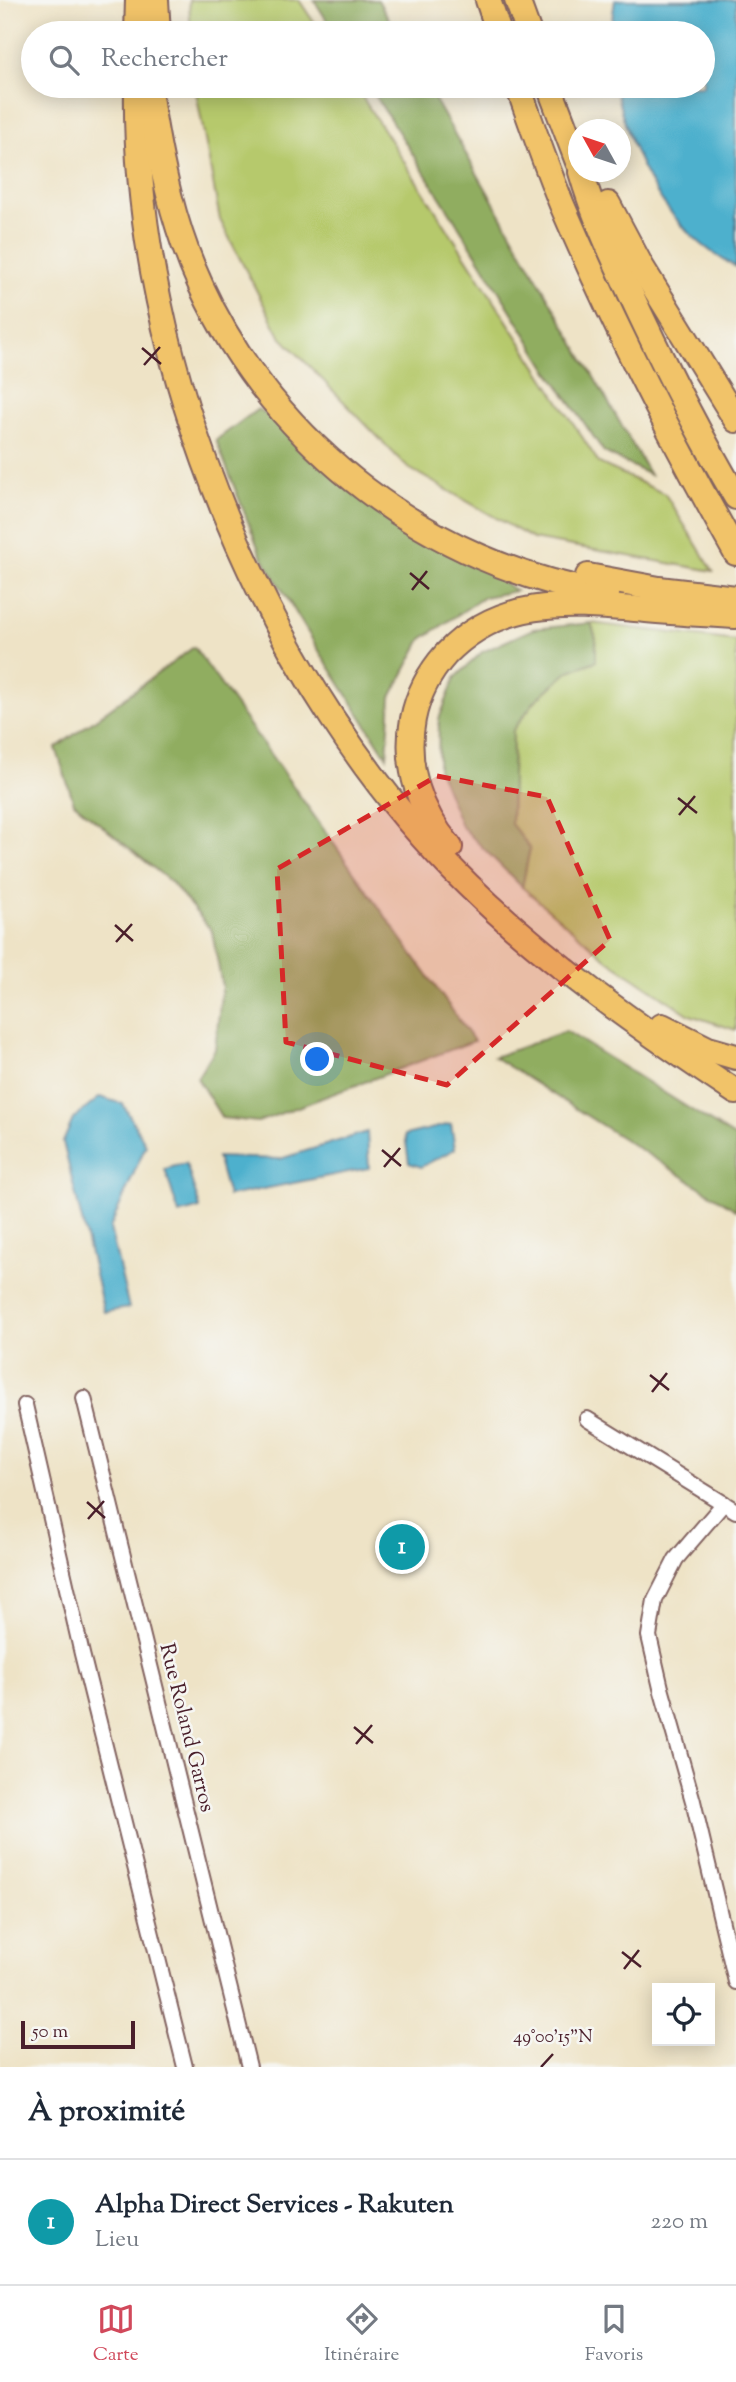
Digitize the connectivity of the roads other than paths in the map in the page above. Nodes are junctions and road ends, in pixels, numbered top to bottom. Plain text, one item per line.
1 (488, 0) edge
2 (517, 0) edge
3 (495, 21) edge
4 (525, 21) edge
5 (136, 98) edge
6 (157, 98) edge
7 (159, 98) edge
8 (522, 98) edge
9 (554, 98) edge
10 (568, 135) edge
11 (584, 182) edge
12 (596, 182) edge
13 (736, 420) edge
14 (736, 497) edge
15 (736, 553) edge
16 (736, 598) edge
17 (736, 616) edge
18 (736, 1057) edge
19 (736, 1092) edge
20 (83, 1398) dead end
21 (25, 1405) dead end
22 (587, 1419) dead end
23 (730, 1507) edge
24 (736, 1982) edge
25 (185, 2067) edge
26 (249, 2067) edge

1 - 3 highway
2 - 4 highway
5 - 19 highway
6 - 17 highway
7 - 16 highway
8 - 15 highway
9 - 10 highway
11 - 14 highway
12 - 13 highway
17 - 18 highway
20 - 26 street, Rue Roland Garros
21 - 25 street
22 - 23 street
23 - 24 street

